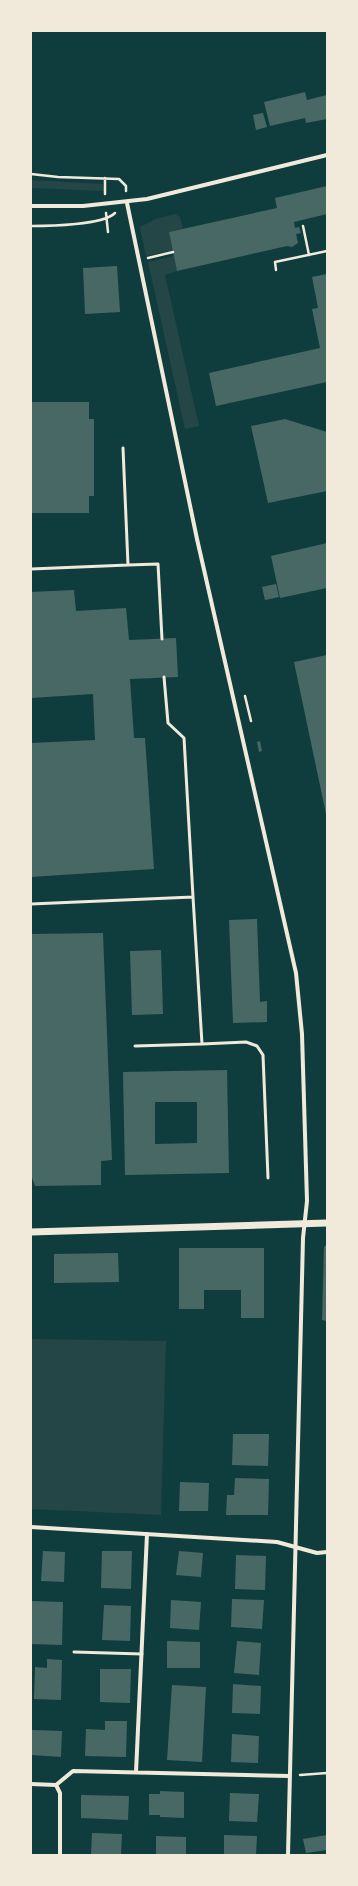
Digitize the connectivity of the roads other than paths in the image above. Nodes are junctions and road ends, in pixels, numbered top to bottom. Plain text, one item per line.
1 (327, 155) edge
2 (127, 202) junction
3 (31, 206) edge
4 (123, 448) dead end
5 (128, 565) junction
6 (31, 568) edge
7 (162, 638) dead end
8 (164, 677) dead end
9 (193, 897) junction
10 (31, 904) edge
11 (202, 1044) junction
12 (135, 1046) dead end
13 (268, 1178) dead end
14 (327, 1223) edge
15 (304, 1224) junction
16 (31, 1232) edge
17 (31, 1527) edge
18 (147, 1534) junction
19 (295, 1547) junction
20 (327, 1552) edge
21 (74, 1652) dead end
22 (142, 1654) junction
23 (136, 1772) junction
24 (290, 1776) junction
25 (31, 1784) edge
26 (56, 1785) junction
27 (60, 1855) edge
28 (288, 1855) edge

1 - 2 street
2 - 3 street
2 - 15 street
4 - 5 lane
5 - 6 lane
5 - 7 lane
8 - 9 lane
9 - 10 lane
9 - 11 lane
11 - 12 lane
11 - 13 lane
14 - 15 street
15 - 16 street
15 - 19 street
17 - 18 street
18 - 19 street
18 - 22 street
19 - 20 street
19 - 24 street
21 - 22 lane
22 - 23 street
23 - 24 street
23 - 26 street
24 - 28 street
25 - 26 street
26 - 27 street

